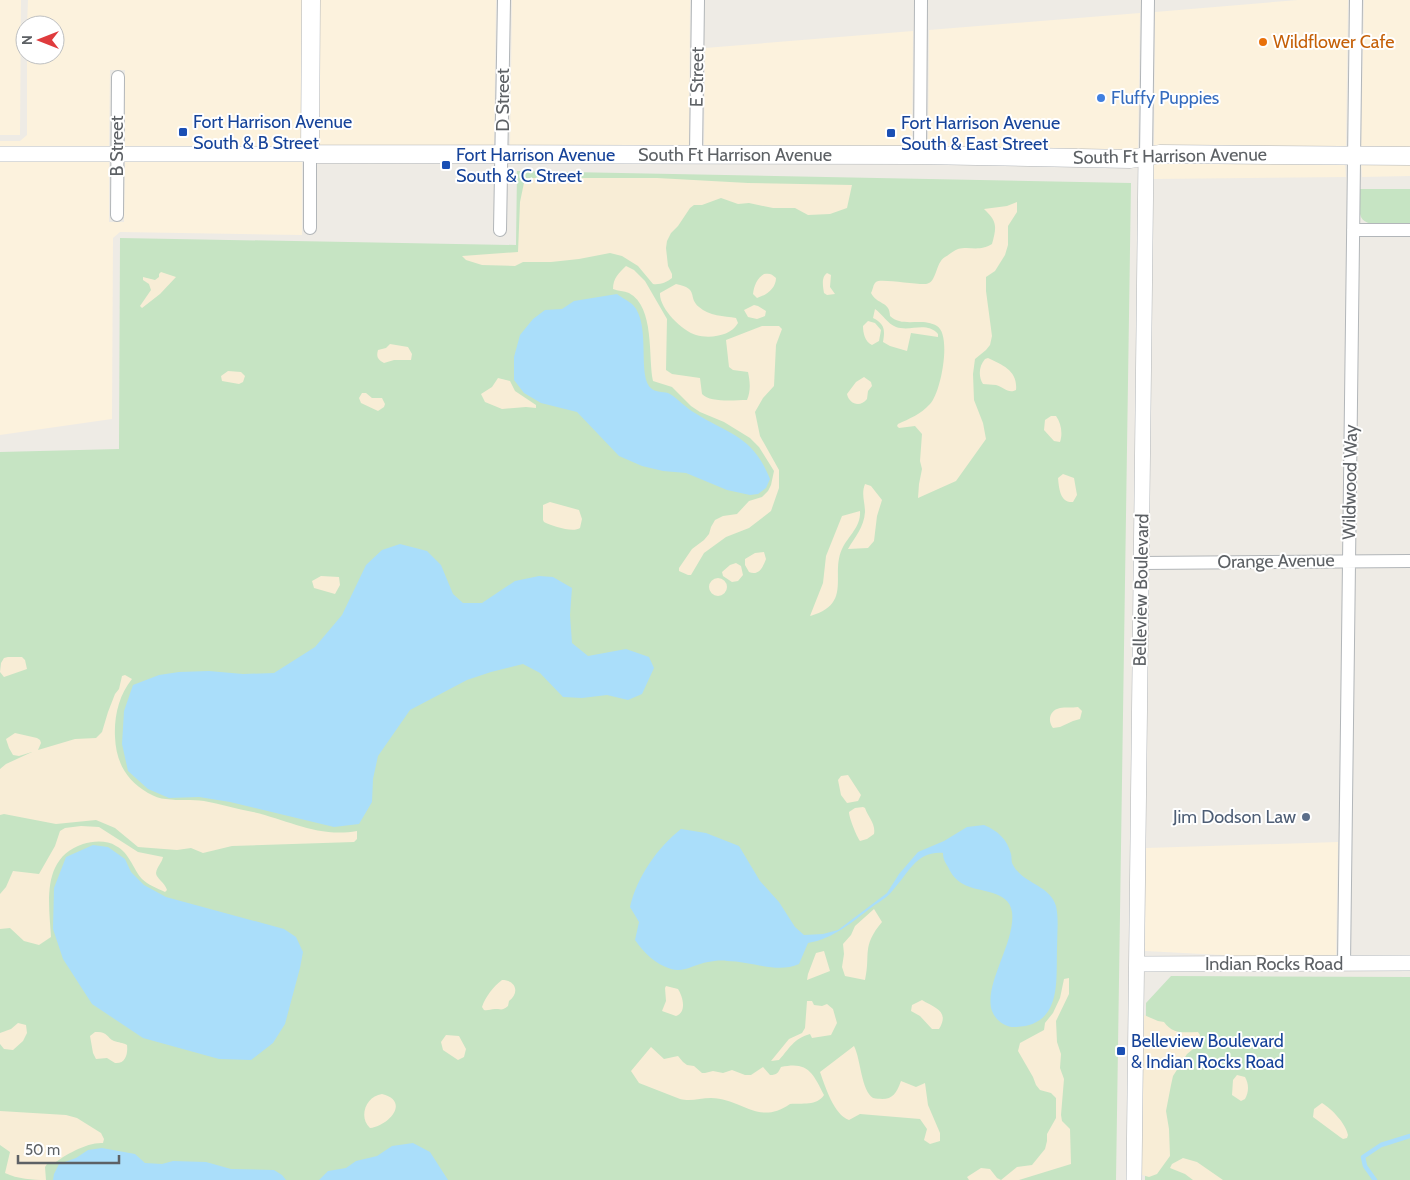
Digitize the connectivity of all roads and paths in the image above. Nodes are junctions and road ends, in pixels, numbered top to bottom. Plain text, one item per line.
1 (311, 0) edge
2 (504, 0) edge
3 (698, 0) edge
4 (921, 0) edge
5 (1148, 0) edge
6 (1356, 0) edge
7 (118, 77) dead end
8 (0, 154) edge
9 (117, 154) junction
10 (310, 154) junction
11 (502, 154) junction
12 (696, 154) junction
13 (920, 155) junction
14 (1353, 155) junction
15 (1146, 156) junction
16 (1410, 156) edge
17 (117, 215) dead end
18 (310, 228) dead end
19 (500, 230) dead end
20 (1353, 230) junction
21 (1410, 230) edge
22 (1349, 561) junction
23 (1410, 561) edge
24 (1142, 563) junction
25 (1410, 963) edge
26 (1137, 964) junction
27 (1344, 964) junction
28 (1134, 1180) edge

1 - 10 main road
2 - 11 street, D Street
3 - 12 street, E Street
4 - 13 street
5 - 15 street, Belleview Boulevard
6 - 14 street, Wildwood Way
7 - 9 street, B Street
8 - 9 street, South Ft Harrison Avenue
9 - 10 street, South Ft Harrison Avenue
9 - 17 street, B Street
10 - 11 main road, South Ft Harrison Avenue
10 - 18 street
11 - 12 main road, South Ft Harrison Avenue
11 - 19 street, D Street
12 - 13 main road, South Ft Harrison Avenue
13 - 15 main road, South Ft Harrison Avenue
14 - 15 main road, South Ft Harrison Avenue
14 - 16 main road, South Ft Harrison Avenue
14 - 20 street, Wildwood Way
15 - 24 street, Belleview Boulevard
20 - 21 street
20 - 22 street, Wildwood Way
22 - 23 street, Orange Avenue
22 - 24 street, Orange Avenue
22 - 27 street, Wildwood Way
24 - 26 street, Belleview Boulevard
25 - 27 street, Indian Rocks Road
26 - 27 street, Indian Rocks Road
26 - 28 street, Belleview Boulevard

